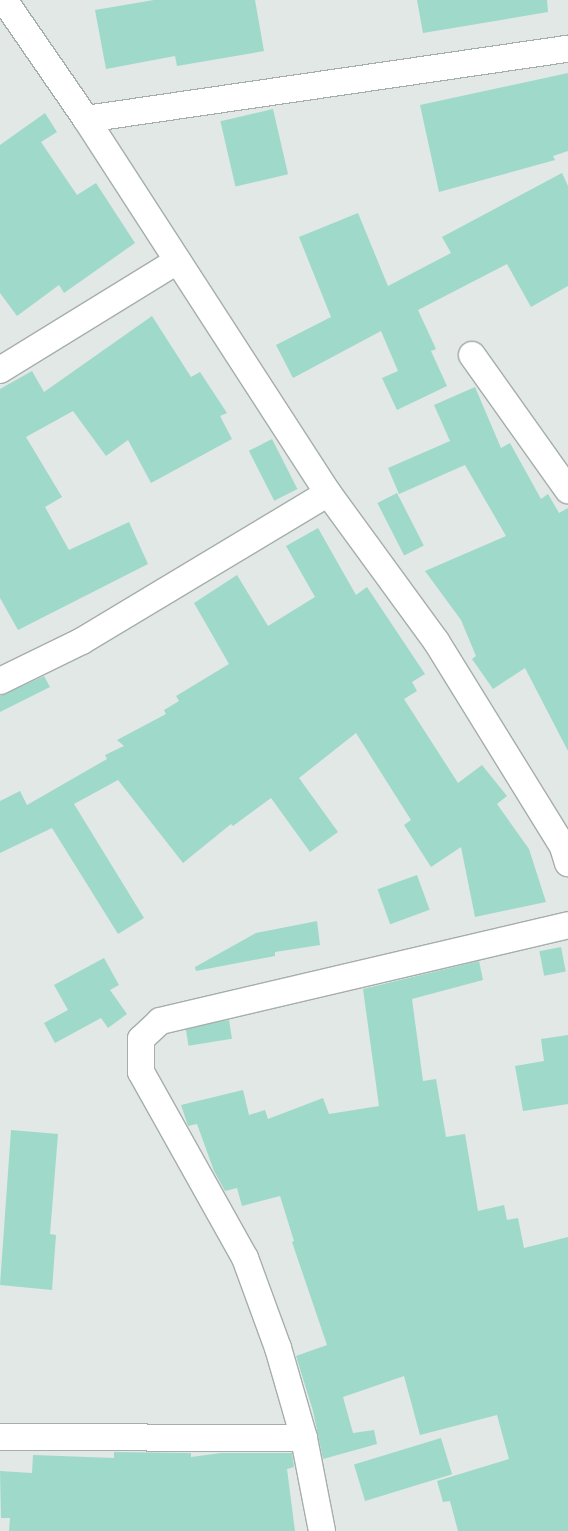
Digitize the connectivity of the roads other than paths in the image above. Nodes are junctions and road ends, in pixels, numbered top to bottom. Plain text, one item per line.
1 (4, 0) edge
2 (568, 49) edge
3 (86, 119) junction
4 (177, 261) junction
5 (472, 355) dead end
6 (0, 370) edge
7 (568, 490) edge
8 (328, 493) junction
9 (0, 681) edge
10 (568, 863) edge
11 (568, 925) edge
12 (0, 1437) edge
13 (304, 1438) junction
14 (322, 1531) edge

1 - 3 street
2 - 3 street
3 - 4 street
4 - 6 street
4 - 8 street
5 - 7 street
8 - 9 street
8 - 10 street
11 - 13 street
12 - 13 street
13 - 14 street

